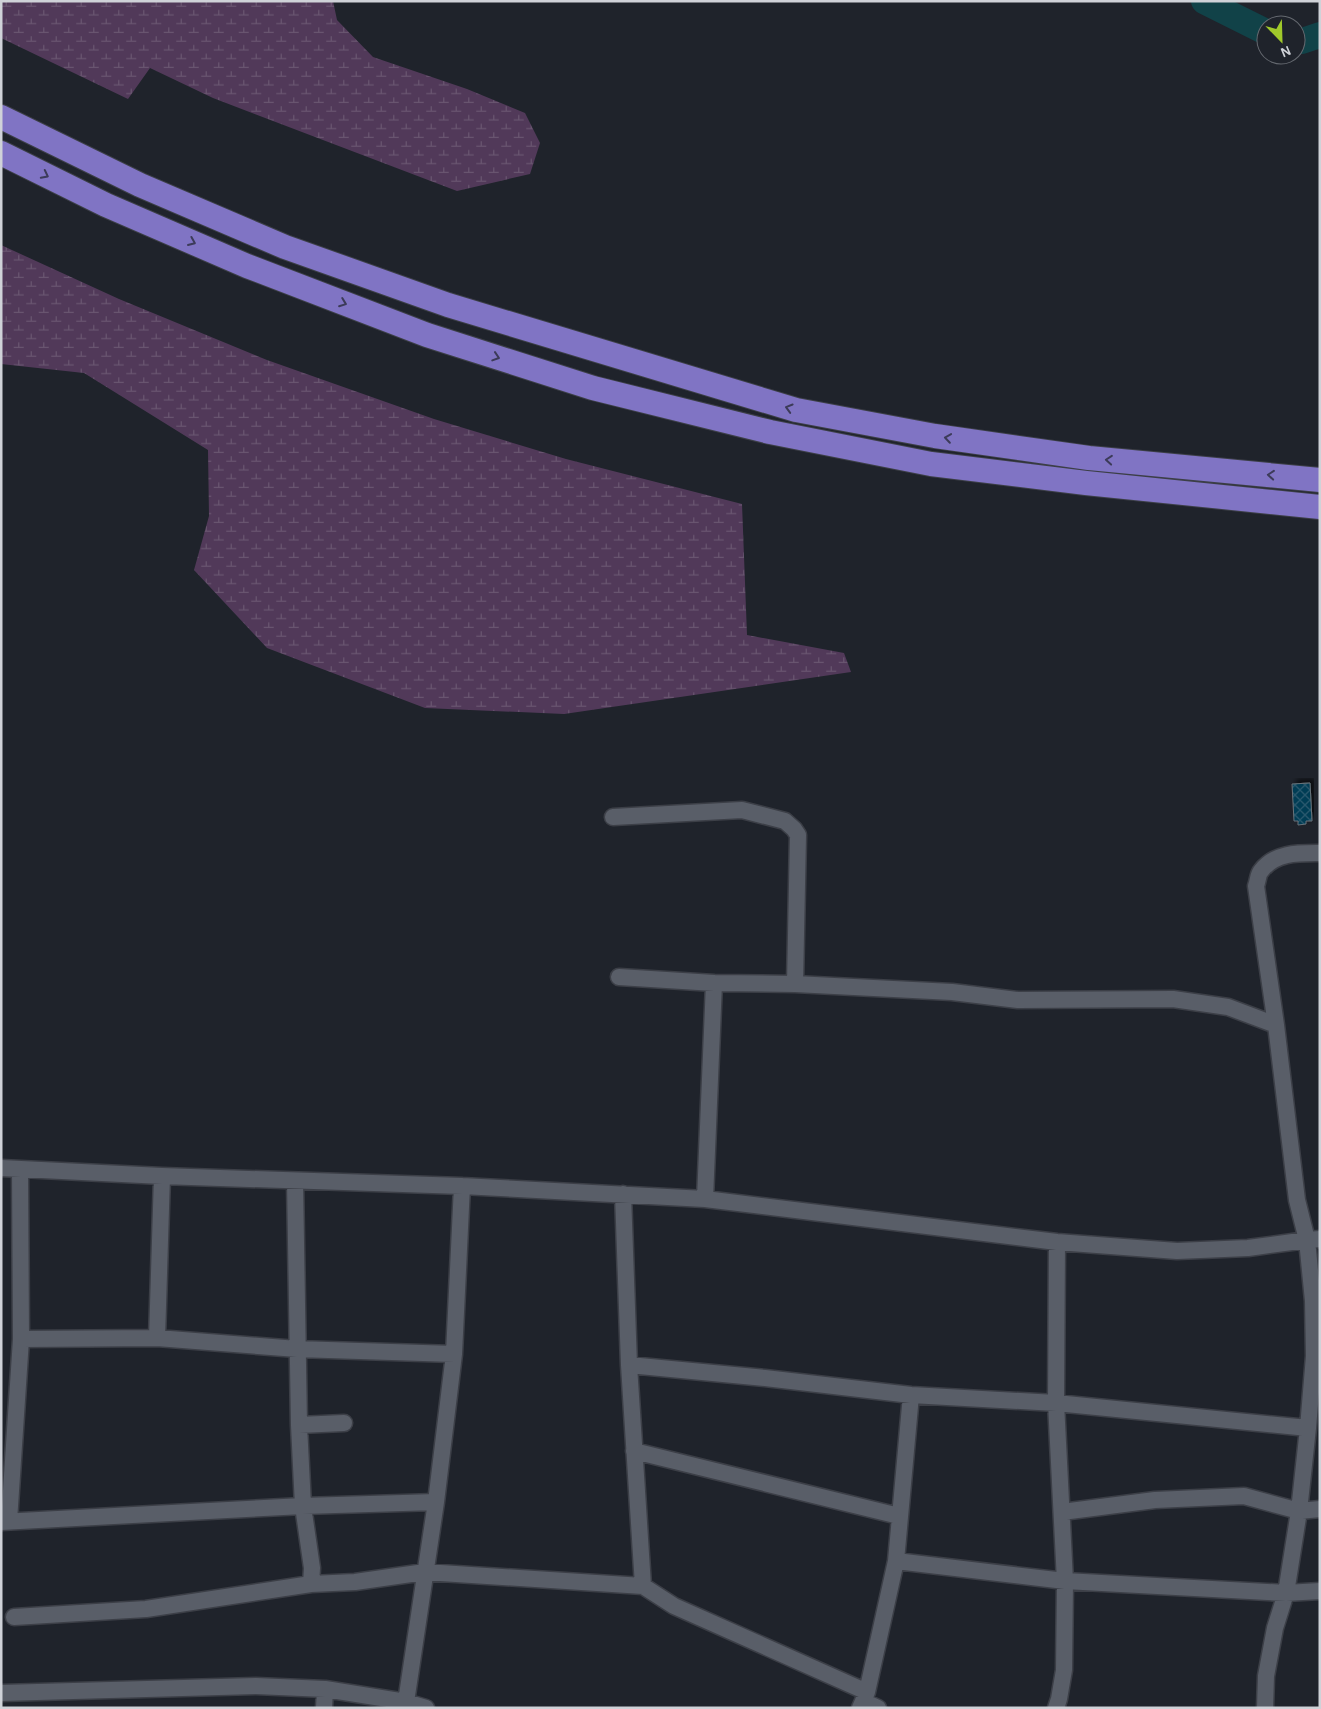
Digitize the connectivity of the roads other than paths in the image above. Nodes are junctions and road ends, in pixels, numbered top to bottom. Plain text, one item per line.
1 (1, 117) edge
2 (1, 153) edge
3 (1320, 480) edge
4 (1320, 507) edge
5 (613, 817) dead end
6 (1320, 853) edge
7 (619, 977) dead end
8 (714, 984) junction
9 (795, 984) junction
10 (1276, 1025) junction
11 (1, 1168) edge
12 (20, 1169) junction
13 (162, 1176) junction
14 (295, 1181) junction
15 (462, 1186) junction
16 (623, 1194) junction
17 (705, 1199) junction
18 (1313, 1239) edge
19 (1057, 1242) junction
20 (157, 1338) junction
21 (21, 1339) junction
22 (297, 1349) junction
23 (454, 1354) junction
24 (1317, 1356) edge
25 (629, 1365) junction
26 (911, 1395) junction
27 (1056, 1403) junction
28 (344, 1423) dead end
29 (298, 1425) junction
30 (1312, 1435) edge
31 (634, 1451) junction
32 (436, 1502) junction
33 (303, 1506) junction
34 (1320, 1509) edge
35 (1299, 1511) junction
36 (1062, 1512) junction
37 (900, 1516) junction
38 (5, 1522) edge
39 (896, 1561) junction
40 (425, 1572) junction
41 (1066, 1581) junction
42 (310, 1584) junction
43 (643, 1586) junction
44 (1320, 1591) edge
45 (1286, 1593) junction
46 (14, 1617) dead end
47 (325, 1689) junction
48 (1, 1693) edge
49 (406, 1702) junction
50 (867, 1702) edge
51 (324, 1708) edge
52 (426, 1708) edge
53 (1056, 1708) edge
54 (1265, 1708) edge

3 -> 1 highway
2 -> 4 highway
5 - 9 street
6 - 10 street
7 - 8 street
8 - 9 street
8 - 17 street
9 - 10 street
10 - 18 street
11 - 12 street
12 - 13 street
12 - 21 street
13 - 14 street
13 - 20 street
14 - 15 street
14 - 22 street
15 - 16 street
15 - 23 street
16 - 17 street
16 - 25 street
17 - 19 street
18 - 19 street
18 - 24 street
19 - 27 street
20 - 21 street
20 - 22 street
21 - 38 street
22 - 23 street
22 - 29 street
23 - 32 street
24 - 30 street
25 - 26 street
25 - 31 street
26 - 27 street
26 - 37 street
27 - 30 street
27 - 36 street
28 - 29 street
29 - 33 street
30 - 35 street
31 - 37 street
31 - 43 street
32 - 33 street
32 - 40 street
33 - 38 street
33 - 42 street
34 - 35 street
35 - 36 street
35 - 45 street
36 - 41 street
37 - 39 street
39 - 41 street
39 - 50 street
40 - 42 street
40 - 43 street
40 - 49 street
41 - 45 street
41 - 53 street
42 - 46 street
43 - 50 street
44 - 45 street
45 - 54 street
47 - 48 street
47 - 49 street
47 - 51 street
49 - 52 street

